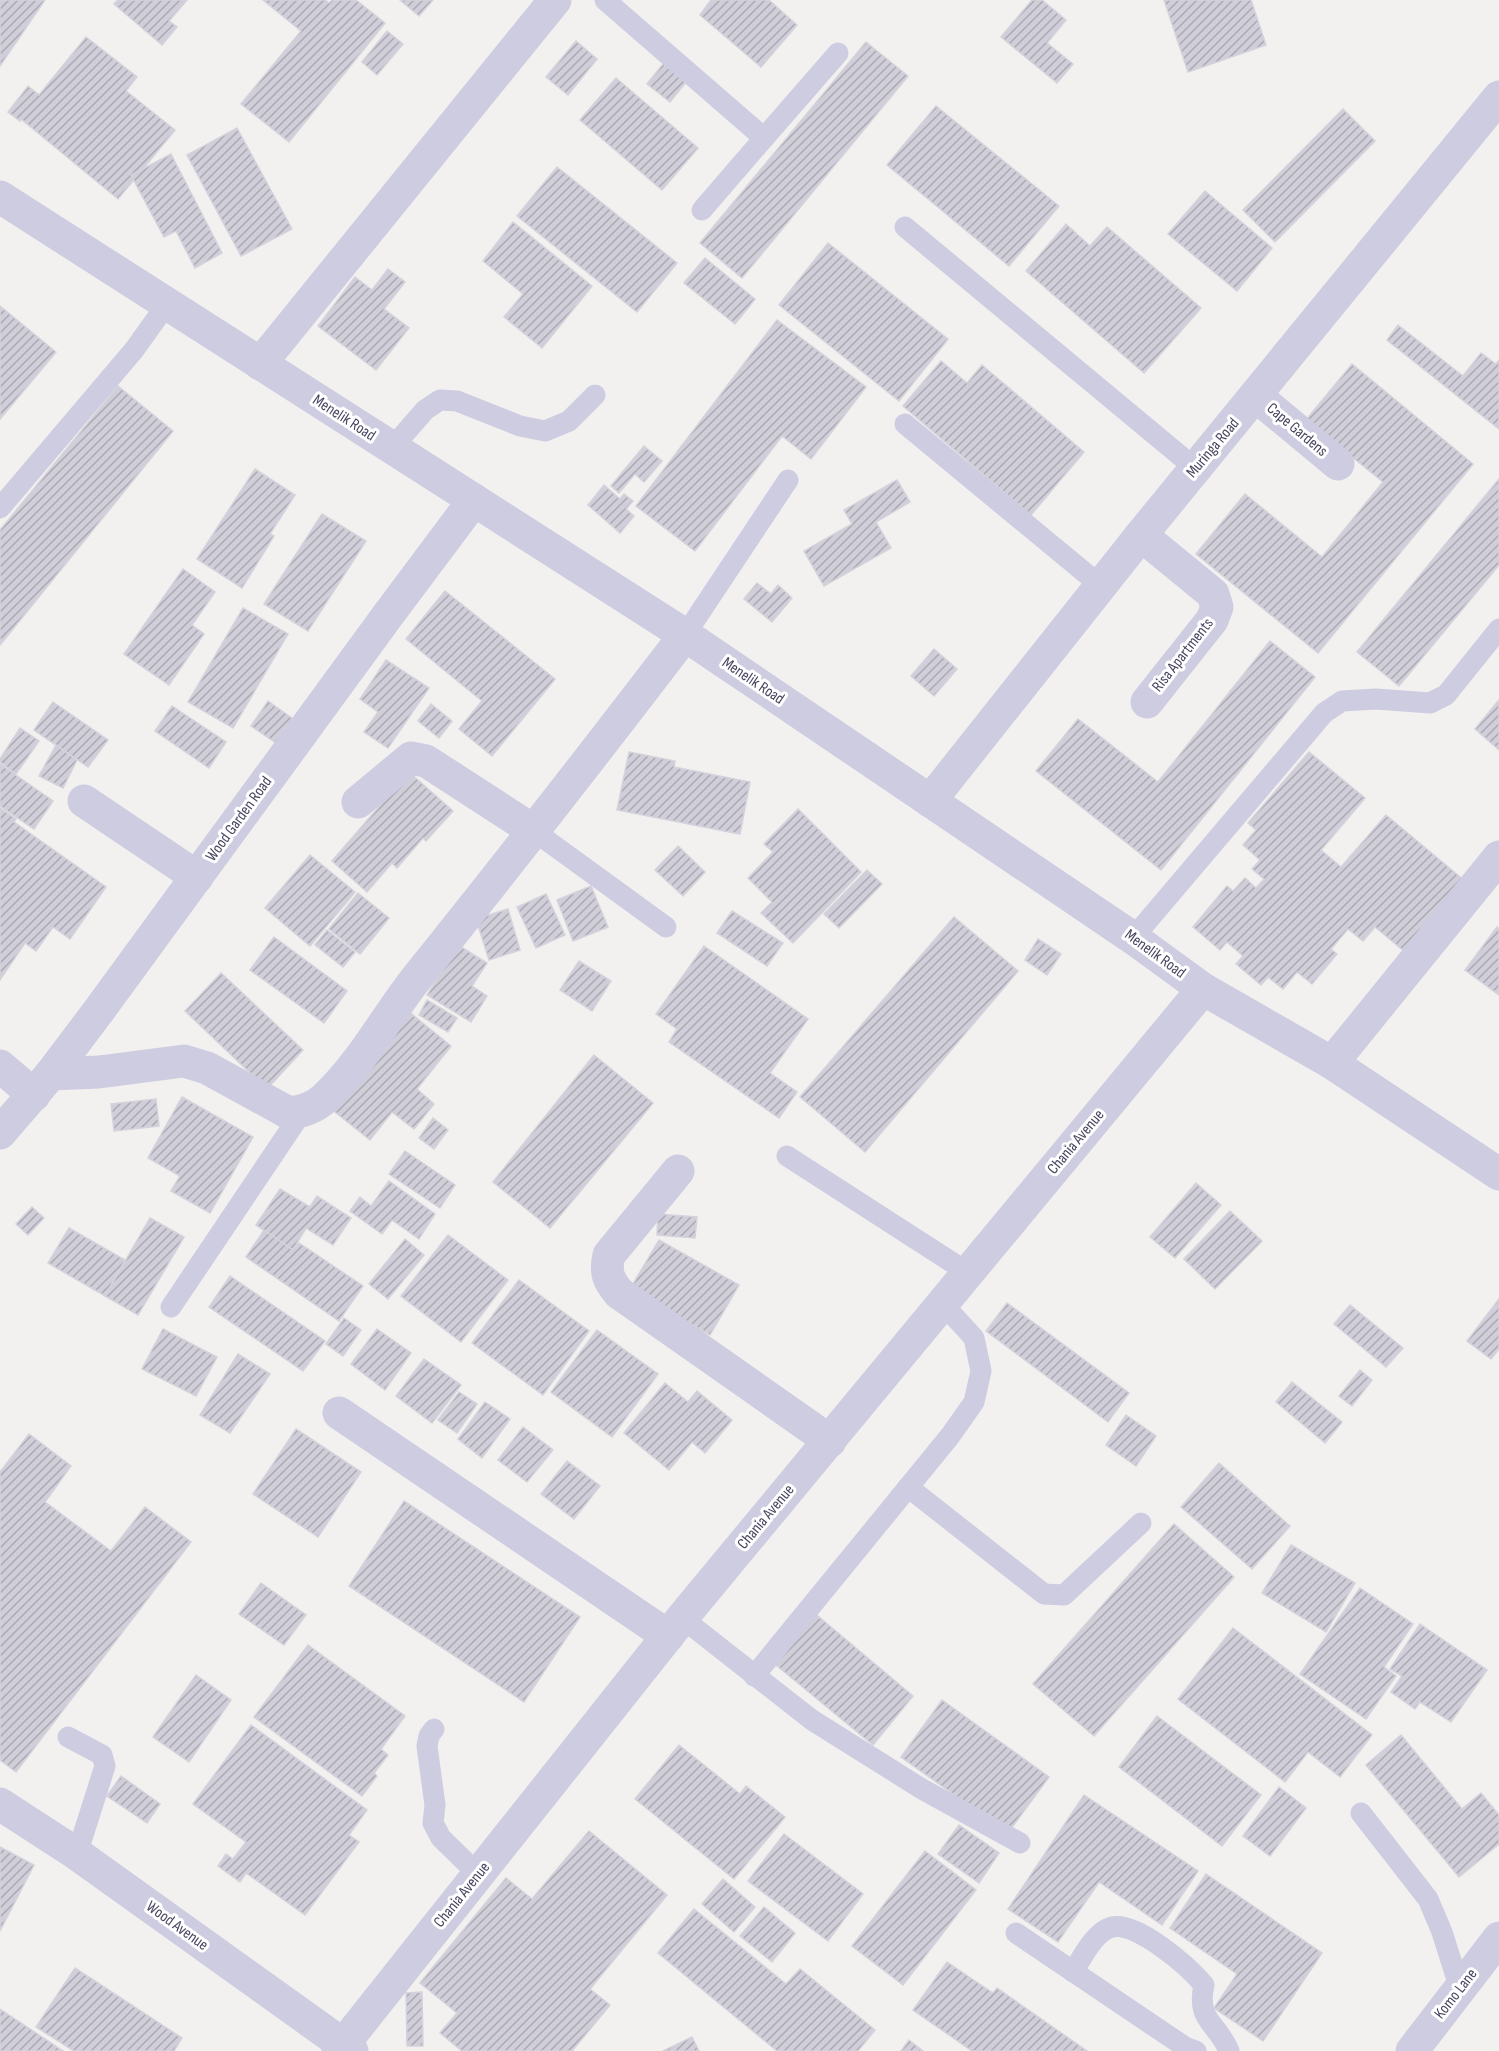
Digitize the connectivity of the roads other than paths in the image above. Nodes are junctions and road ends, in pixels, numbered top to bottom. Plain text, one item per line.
1 (555, 0) edge
2 (605, 0) edge
3 (838, 53) dead end
4 (1499, 97) edge
5 (764, 138) junction
6 (0, 197) edge
7 (702, 210) dead end
8 (905, 227) dead end
9 (167, 304) junction
10 (260, 364) junction
11 (595, 395) dead end
12 (1256, 396) junction
13 (905, 424) dead end
14 (392, 448) junction
15 (1338, 464) dead end
16 (1196, 468) junction
17 (788, 480) dead end
18 (474, 500) junction
19 (0, 508) edge
20 (1141, 535) junction
21 (1101, 586) junction
22 (1499, 629) edge
23 (685, 636) junction
24 (1147, 702) dead end
25 (84, 801) dead end
26 (930, 801) junction
27 (358, 802) dead end
28 (534, 831) junction
29 (1499, 857) edge
30 (197, 877) junction
31 (666, 927) dead end
32 (1133, 938) junction
33 (1203, 989) junction
34 (1332, 1063) junction
35 (0, 1066) edge
36 (42, 1085) junction
37 (302, 1112) junction
38 (0, 1133) edge
39 (787, 1156) dead end
40 (1495, 1164) edge
41 (678, 1171) dead end
42 (967, 1272) junction
43 (942, 1303) junction
44 (171, 1307) dead end
45 (339, 1413) dead end
46 (830, 1441) junction
47 (908, 1486) junction
48 (1141, 1523) dead end
49 (675, 1627) junction
50 (754, 1676) junction
51 (434, 1729) dead end
52 (68, 1737) dead end
53 (0, 1804) edge
54 (1361, 1813) dead end
55 (1020, 1843) dead end
56 (78, 1854) junction
57 (478, 1874) junction
58 (1016, 1933) dead end
59 (1499, 1938) edge
60 (1073, 1972) junction
61 (1460, 1989) junction
62 (344, 2049) edge
63 (1196, 2051) edge
64 (1229, 2051) edge
65 (1412, 2051) edge

1 - 10 street
2 - 5 lane
3 - 5 lane
4 - 12 street, Muringa Road
5 - 7 lane
6 - 9 street, Menelik Road
8 - 16 lane
9 - 10 street, Menelik Road
9 - 19 lane
10 - 14 street, Menelik Road
11 - 14 lane
12 - 15 street, Cape Gardens
12 - 16 street, Muringa Road
13 - 21 lane
14 - 18 street, Menelik Road
16 - 20 street, Muringa Road
17 - 23 lane
18 - 23 street, Menelik Road
18 - 30 street, Wood Garden Road
20 - 21 street, Muringa Road
20 - 24 street, Risa Apartments
21 - 26 street, Muringa Road
22 - 32 lane
23 - 26 street, Menelik Road
23 - 28 street
25 - 30 street
26 - 32 street, Menelik Road
27 - 28 street
28 - 31 lane
28 - 37 street
29 - 34 street
30 - 36 street, Wood Garden Road
32 - 33 street, Menelik Road
33 - 34 street, Menelik Road
33 - 42 street, Chania Avenue
34 - 40 street, Menelik Road
35 - 36 street
36 - 37 street
36 - 38 street, Wood Garden Road
37 - 44 lane
39 - 42 lane
41 - 46 street
42 - 43 street, Chania Avenue
43 - 46 street, Chania Avenue
43 - 47 lane
45 - 49 street
46 - 49 street, Chania Avenue
47 - 48 lane
47 - 50 lane
49 - 50 lane
49 - 57 street, Chania Avenue
50 - 55 lane
51 - 57 lane
52 - 56 lane
53 - 56 street, Wood Avenue
54 - 61 lane
56 - 62 street, Wood Avenue
57 - 62 street, Chania Avenue
58 - 60 lane
59 - 61 street, Komo Lane
60 - 63 lane
60 - 64 lane
61 - 65 street, Komo Lane

